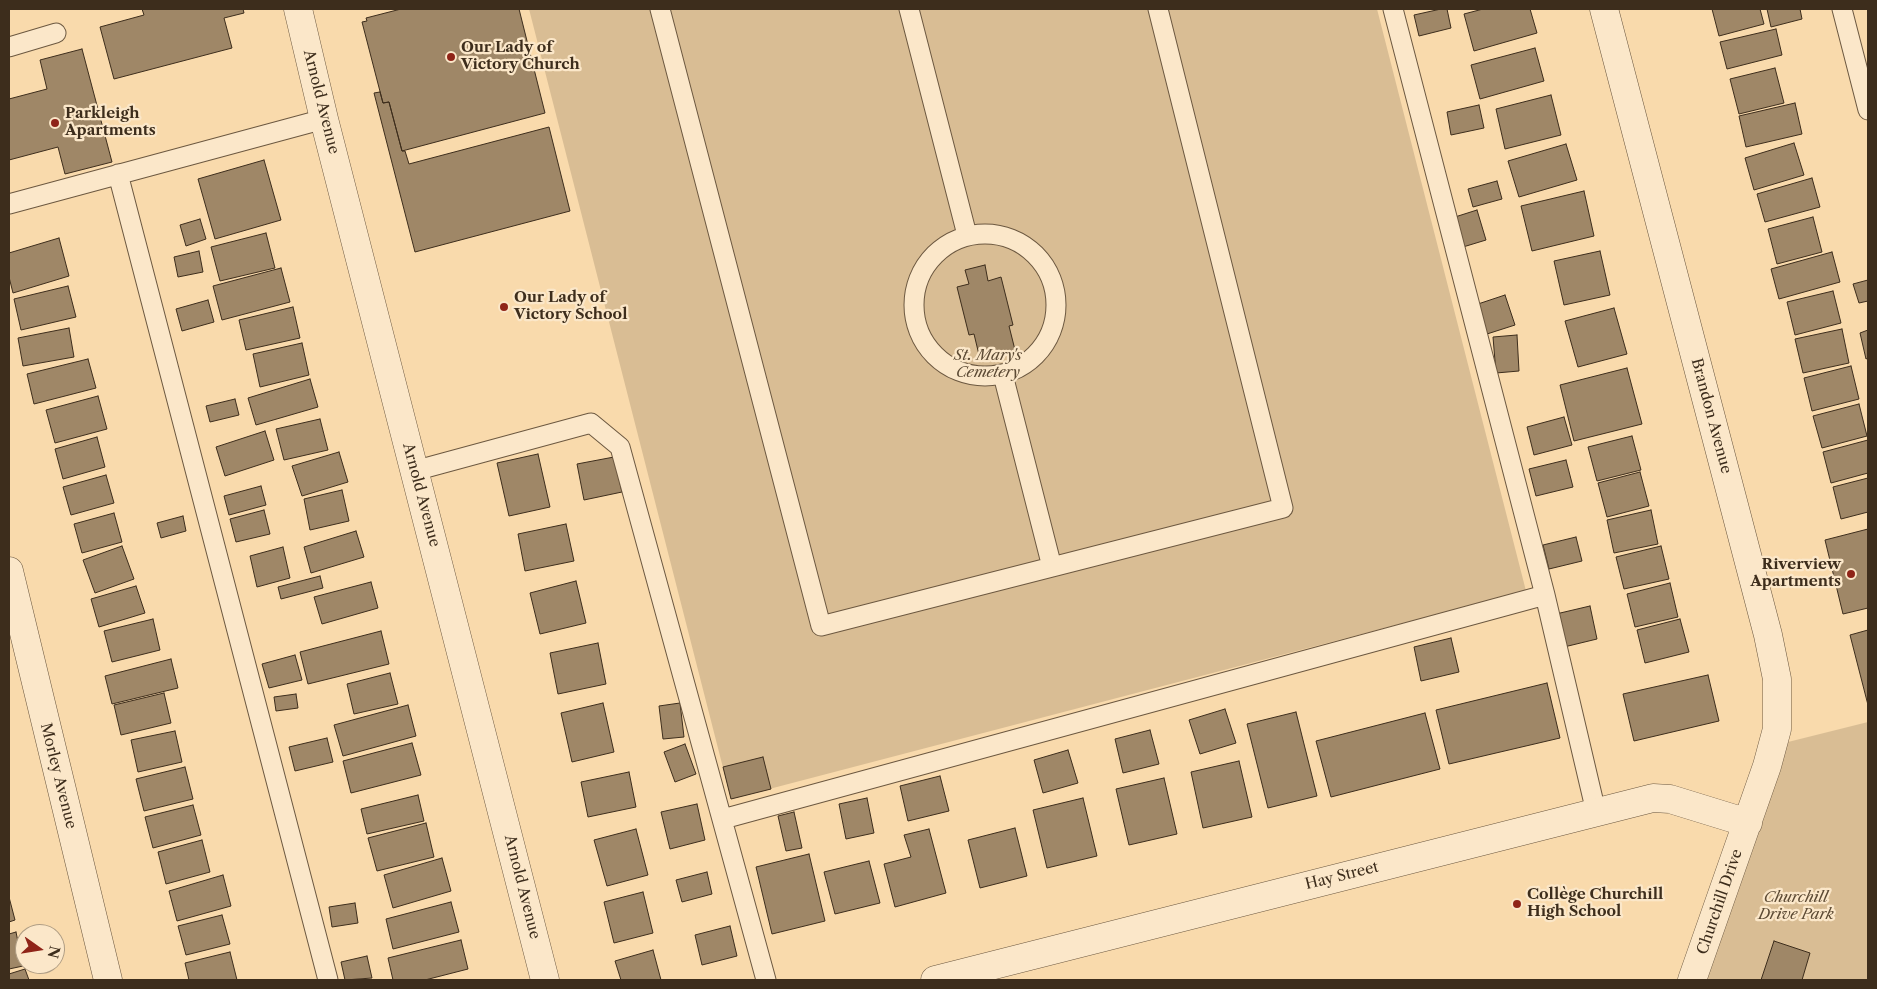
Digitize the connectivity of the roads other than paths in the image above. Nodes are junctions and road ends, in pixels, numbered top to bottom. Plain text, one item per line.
1 (298, 9) edge
2 (660, 9) edge
3 (909, 9) edge
4 (1158, 9) edge
5 (1393, 9) edge
6 (1604, 9) edge
7 (1842, 9) edge
8 (56, 33) dead end
9 (9, 46) edge
10 (1868, 110) edge
11 (324, 119) junction
12 (118, 174) junction
13 (9, 204) edge
14 (967, 235) junction
15 (1003, 375) junction
16 (414, 471) junction
17 (1052, 567) junction
18 (9, 571) edge
19 (1545, 595) junction
20 (1596, 812) junction
21 (723, 819) junction
22 (1748, 824) junction
23 (108, 980) edge
24 (328, 980) edge
25 (546, 980) edge
26 (766, 980) edge
27 (935, 980) edge
28 (1692, 980) edge

1 - 11 street, Arnold Avenue
2 - 17 lane
3 - 14 lane
4 - 17 lane
5 - 19 lane
6 - 22 street, Brandon Avenue
7 - 10 lane
8 - 9 lane
11 - 12 lane
11 - 16 street, Arnold Avenue
12 - 13 lane
12 - 24 lane
14 - 15 lane
14 - 15 lane
15 - 17 lane
16 - 21 lane
16 - 25 street, Arnold Avenue
18 - 23 street, Morley Avenue
19 - 20 lane
19 - 21 lane
20 - 22 street, Hay Street
20 - 27 street, Hay Street
21 - 26 lane
22 - 28 street, Churchill Drive

